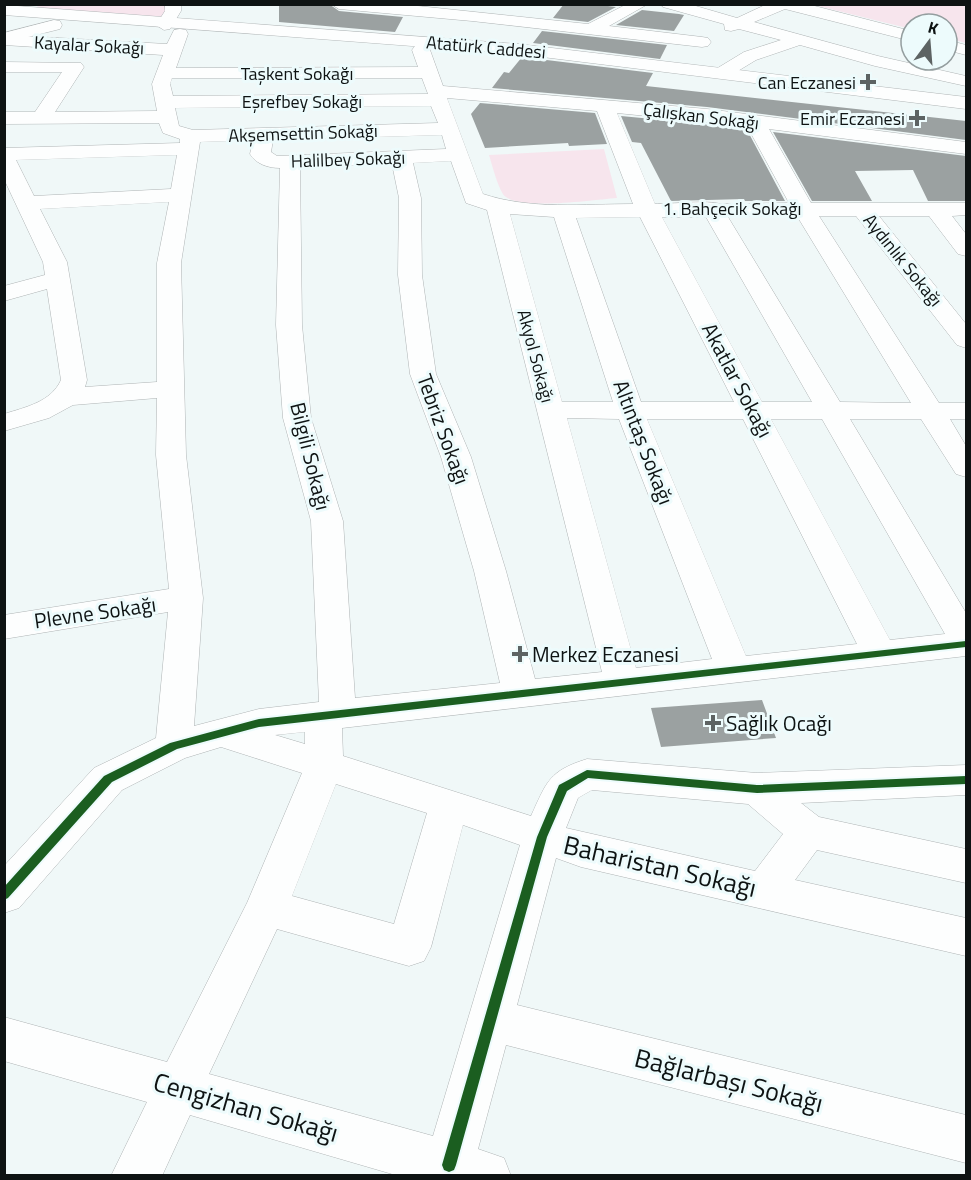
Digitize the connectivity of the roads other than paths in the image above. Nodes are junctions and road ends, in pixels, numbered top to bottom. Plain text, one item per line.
1 (173, 4) edge
2 (339, 4) edge
3 (456, 4) edge
4 (640, 4) edge
5 (669, 4) edge
6 (732, 4) edge
7 (784, 4) edge
8 (548, 9) dead end
9 (423, 12) junction
10 (762, 12) junction
11 (488, 18) junction
12 (519, 21) junction
13 (9, 23) edge
14 (736, 23) junction
15 (591, 29) junction
16 (899, 33) edge
17 (173, 36) junction
18 (799, 40) junction
19 (702, 42) junction
20 (661, 65) junction
21 (4, 67) edge
22 (426, 70) junction
23 (165, 72) junction
24 (722, 73) junction
25 (966, 81) edge
26 (966, 103) edge
27 (604, 105) junction
28 (166, 109) junction
29 (966, 113) edge
30 (4, 118) edge
31 (40, 118) junction
32 (755, 122) junction
33 (449, 129) junction
34 (264, 134) junction
35 (190, 143) junction
36 (966, 148) edge
37 (459, 155) junction
38 (401, 157) junction
39 (6, 162) edge
40 (290, 162) junction
41 (181, 195) junction
42 (497, 206) junction
43 (646, 208) junction
44 (712, 208) junction
45 (802, 208) junction
46 (861, 208) junction
47 (934, 208) junction
48 (966, 209) edge
49 (562, 211) junction
50 (24, 213) junction
51 (966, 249) edge
52 (58, 279) junction
53 (4, 294) edge
54 (966, 340) edge
55 (170, 389) junction
56 (67, 398) junction
57 (550, 410) junction
58 (630, 410) junction
59 (754, 410) junction
60 (831, 411) junction
61 (928, 411) junction
62 (966, 411) edge
63 (4, 423) edge
64 (966, 468) edge
65 (186, 598) junction
66 (4, 627) edge
67 (966, 643) edge
68 (879, 652) junction
69 (735, 670) junction
70 (621, 682) junction
71 (521, 694) junction
72 (330, 715) junction
73 (222, 733) junction
74 (174, 746) junction
75 (324, 765) junction
76 (966, 780) edge
77 (758, 789) junction
78 (449, 804) junction
79 (808, 831) junction
80 (542, 837) junction
81 (966, 866) edge
82 (764, 891) junction
83 (4, 894) edge
84 (266, 907) junction
85 (966, 937) edge
86 (491, 1020) junction
87 (4, 1039) edge
88 (178, 1087) junction
89 (966, 1139) edge
90 (468, 1170) edge
91 (136, 1176) edge

1 - 17 street
2 - 9 street
3 - 11 street
4 - 15 street
5 - 14 street
6 - 10 street
7 - 10 street
7 - 16 street
8 - 12 street
9 - 11 street
9 - 22 street
10 - 14 street
11 - 12 street
12 - 15 street
13 - 17 street
13 - 17 street, Kayalar Sokağı
13 - 17 street
14 - 18 street
14 - 19 street
15 - 19 street
17 - 22 street
17 - 23 street
18 - 24 street
18 - 25 street
19 - 20 street
20 - 22 street, Atatürk Caddesi
20 - 24 street, Atatürk Caddesi
21 - 31 street
22 - 23 street, Taşkent Sokağı
22 - 27 street, Çalışkan Sokağı
22 - 28 street, Eşrefbey Sokağı
22 - 29 street
22 - 33 street
23 - 28 street
24 - 26 street, Atatürk Caddesi
27 - 32 street, Çalışkan Sokağı
27 - 43 street, Akatlar Sokağı
28 - 31 street
28 - 35 street
30 - 31 street
32 - 36 street, Çalışkan Sokağı
32 - 45 street
33 - 34 street, Akşemsettin Sokağı
33 - 37 street
34 - 35 street, Akşemsettin Sokağı
34 - 40 street, Halilbey Sokağı
35 - 39 street
35 - 41 street
37 - 38 street, Halilbey Sokağı
37 - 42 street
38 - 40 street, Halilbey Sokağı
38 - 71 street, Tebriz Sokağı
39 - 50 street
40 - 72 street, Bilgili Sokağı
41 - 50 street
41 - 55 street
42 - 49 street, 1. Bahçecik Sokağı
42 - 57 street, Akyol Sokağı
43 - 44 street, 1. Bahçecik Sokağı
43 - 49 street, 1. Bahçecik Sokağı
43 - 59 street, Akatlar Sokağı
44 - 45 street, 1. Bahçecik Sokağı
44 - 60 street
45 - 46 street, 1. Bahçecik Sokağı
45 - 61 street
46 - 47 street, 1. Bahçecik Sokağı
46 - 54 street, Aydınlık Sokağı
47 - 48 street, 1. Bahçecik Sokağı
47 - 51 street
49 - 58 street, Altıntaş Sokağı
50 - 52 street
52 - 53 street
52 - 56 street
55 - 56 street
55 - 65 street
56 - 63 street
57 - 58 street
57 - 70 street, Akyol Sokağı
58 - 59 street
58 - 69 street, Altıntaş Sokağı
59 - 60 street
59 - 68 street, Akatlar Sokağı
60 - 61 street
60 - 67 street
61 - 62 street
61 - 64 street
65 - 66 street, Plevne Sokağı
65 - 74 street
67 - 68 street
68 - 69 street
69 - 70 street
70 - 71 street
71 - 72 street
72 - 73 street
72 - 75 street, Bilgili Sokağı
73 - 74 street
73 - 75 street, Baharistan Sokağı
74 - 83 street
75 - 78 street, Baharistan Sokağı
75 - 84 street
76 - 77 street
77 - 79 street
77 - 80 street
78 - 80 street, Baharistan Sokağı
78 - 84 street
79 - 81 street
79 - 82 street
80 - 82 street, Baharistan Sokağı
80 - 86 street
82 - 85 street, Baharistan Sokağı
84 - 88 street
86 - 89 street, Bağlarbaşı Sokağı
86 - 90 street
87 - 88 street, Cengizhan Sokağı
88 - 90 street, Cengizhan Sokağı
88 - 91 street

